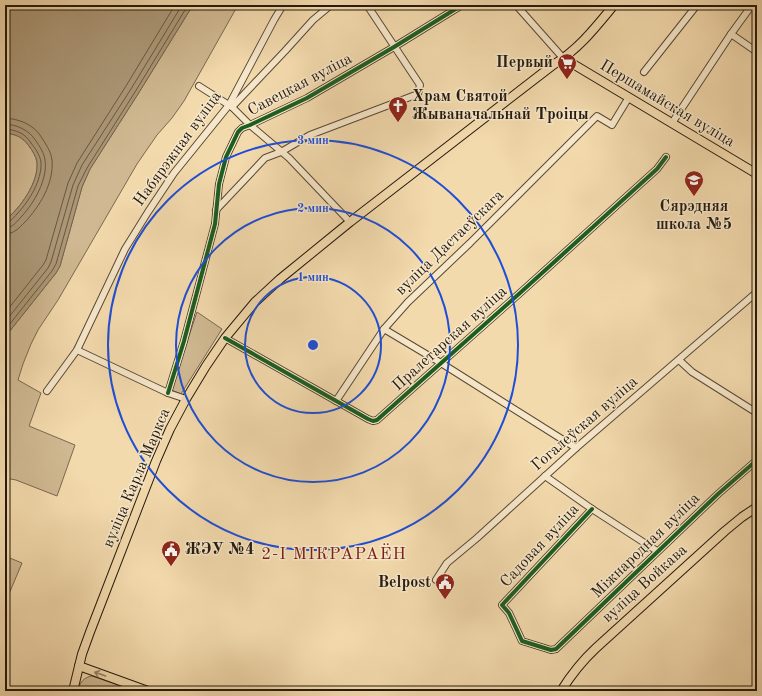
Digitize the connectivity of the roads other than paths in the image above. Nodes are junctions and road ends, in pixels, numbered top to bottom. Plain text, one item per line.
1 (283, 5) edge
2 (331, 5) edge
3 (367, 5) edge
4 (462, 5) edge
5 (516, 5) edge
6 (614, 5) edge
7 (697, 5) edge
8 (752, 5) edge
9 (731, 34) junction
10 (394, 47) junction
11 (757, 52) edge
12 (564, 58) junction
13 (644, 72) dead end
14 (199, 86) dead end
15 (629, 97) junction
16 (230, 106) junction
17 (672, 123) junction
18 (250, 125) junction
19 (282, 152) junction
20 (666, 157) dead end
21 (757, 174) edge
22 (216, 210) junction
23 (350, 222) junction
24 (757, 292) edge
25 (384, 329) junction
26 (225, 338) junction
27 (77, 350) junction
28 (679, 360) junction
29 (441, 363) junction
30 (47, 391) dead end
31 (168, 393) junction
32 (186, 399) junction
33 (336, 401) junction
34 (757, 413) edge
35 (576, 448) junction
36 (757, 460) edge
37 (545, 476) junction
38 (757, 507) edge
39 (592, 509) junction
40 (657, 551) junction
41 (436, 580) dead end
42 (551, 650) joint
43 (79, 666) junction
44 (73, 691) edge
45 (148, 691) edge
46 (561, 691) edge

1 - 16 street, Набярэжная вуліца
2 - 16 street
3 - 10 street
4 - 10 street, Савецкая вуліца
5 - 12 street
6 - 12 main road, вуліца Карла Маркса
7 - 13 street
8 - 9 street
9 - 11 street
9 - 17 street
10 - 18 street, Савецкая вуліца
10 - 19 street
12 - 15 main road, Першамайская вуліца
12 - 23 main road, вуліца Карла Маркса
14 - 16 street
15 - 17 main road, Першамайская вуліца
15 - 25 street, вуліца Дастаеўскага
16 - 18 street
16 - 27 street, Набярэжная вуліца
17 - 21 main road, Першамайская вуліца
18 - 19 street
18 - 22 street, Савецкая вуліца
19 - 22 street
19 - 23 street
20 - 29 street, Пралетарская вуліца
22 - 31 street, Савецкая вуліца
23 - 26 main road, вуліца Карла Маркса
24 - 28 street, Гогалеўская вуліца
25 - 29 street
25 - 33 street, вуліца Дастаеўскага
26 - 32 main road, вуліца Карла Маркса
26 - 33 street, Пралетарская вуліца
27 - 30 street, Набярэжная вуліца
27 - 31 street
28 - 34 street
28 - 35 street, Гогалеўская вуліца
29 - 33 street, Пралетарская вуліца
29 - 35 street
31 - 32 street
32 - 43 main road, вуліца Карла Маркса
35 - 37 street, Гогалеўская вуліца
36 - 40 street, Міжнародная вуліца
37 - 39 street
37 - 41 street, Гогалеўская вуліца
38 - 46 main road, вуліца Войкава
39 - 40 street
39 - 42 street, Садовая вуліца
40 - 42 street, Міжнародная вуліца
43 - 44 main road, вуліца Карла Маркса
45 -> 43 main road

